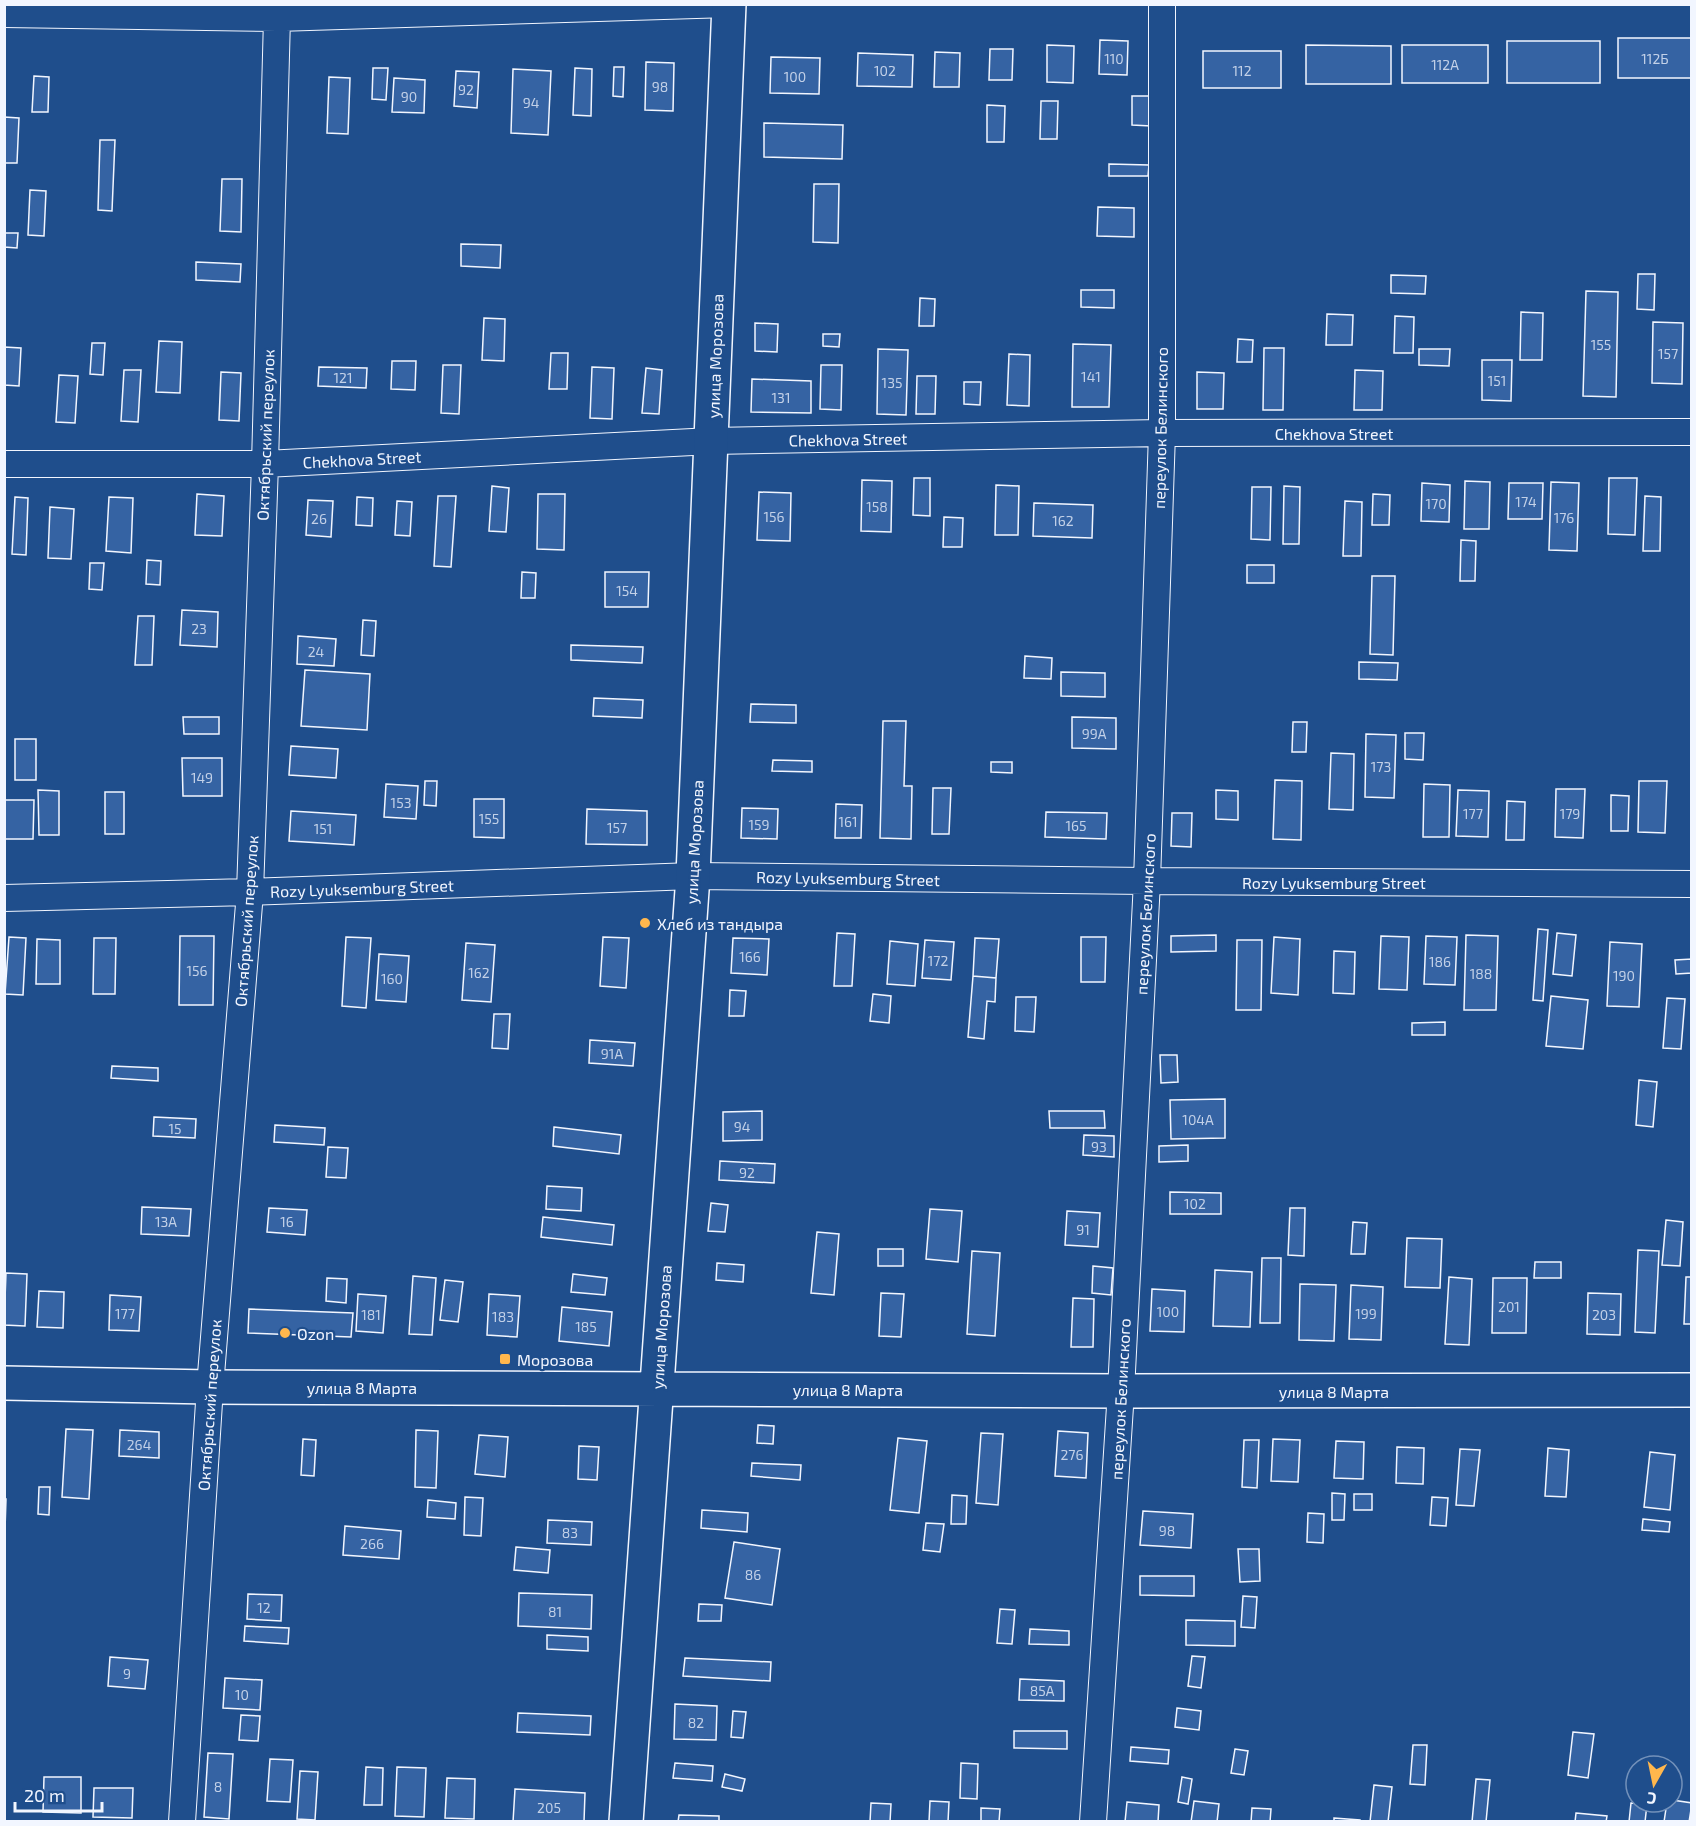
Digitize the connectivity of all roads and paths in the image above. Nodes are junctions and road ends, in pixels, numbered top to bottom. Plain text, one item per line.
1 (729, 4) edge
2 (1162, 4) edge
3 (4, 14) edge
4 (277, 18) junction
5 (1692, 432) edge
6 (1162, 434) junction
7 (712, 441) junction
8 (4, 464) edge
9 (265, 464) junction
10 (693, 876) junction
11 (1147, 882) junction
12 (1692, 884) edge
13 (250, 892) junction
14 (4, 898) edge
15 (4, 1383) edge
16 (210, 1387) junction
17 (657, 1388) junction
18 (1692, 1390) edge
19 (1121, 1392) junction
20 (182, 1821) edge
21 (626, 1821) edge
22 (1094, 1821) edge

1 - 4 street
1 - 7 street, улица Морозова
2 - 6 street, переулок Белинского
3 - 4 street
4 - 9 street, Октябрьский переулок
5 - 6 street, Chekhova Street
6 - 7 street, Chekhova Street
6 - 11 street, переулок Белинского
7 - 9 street, Chekhova Street
7 - 10 street, улица Морозова
8 - 9 street, Chekhova Street
9 - 13 street, Октябрьский переулок
10 - 11 street, Rozy Lyuksemburg Street
10 - 13 street, Rozy Lyuksemburg Street
10 - 17 street, улица Морозова
11 - 12 street, Rozy Lyuksemburg Street
11 - 19 street, переулок Белинского
13 - 14 street, Rozy Lyuksemburg Street
13 - 16 street, Октябрьский переулок
15 - 16 street, улица 8 Марта
16 - 17 street, улица 8 Марта
16 - 20 street, Октябрьский переулок
17 - 19 street, улица 8 Марта
17 - 21 street, улица Морозова
18 - 19 street, улица 8 Марта
19 - 22 street, переулок Белинского

